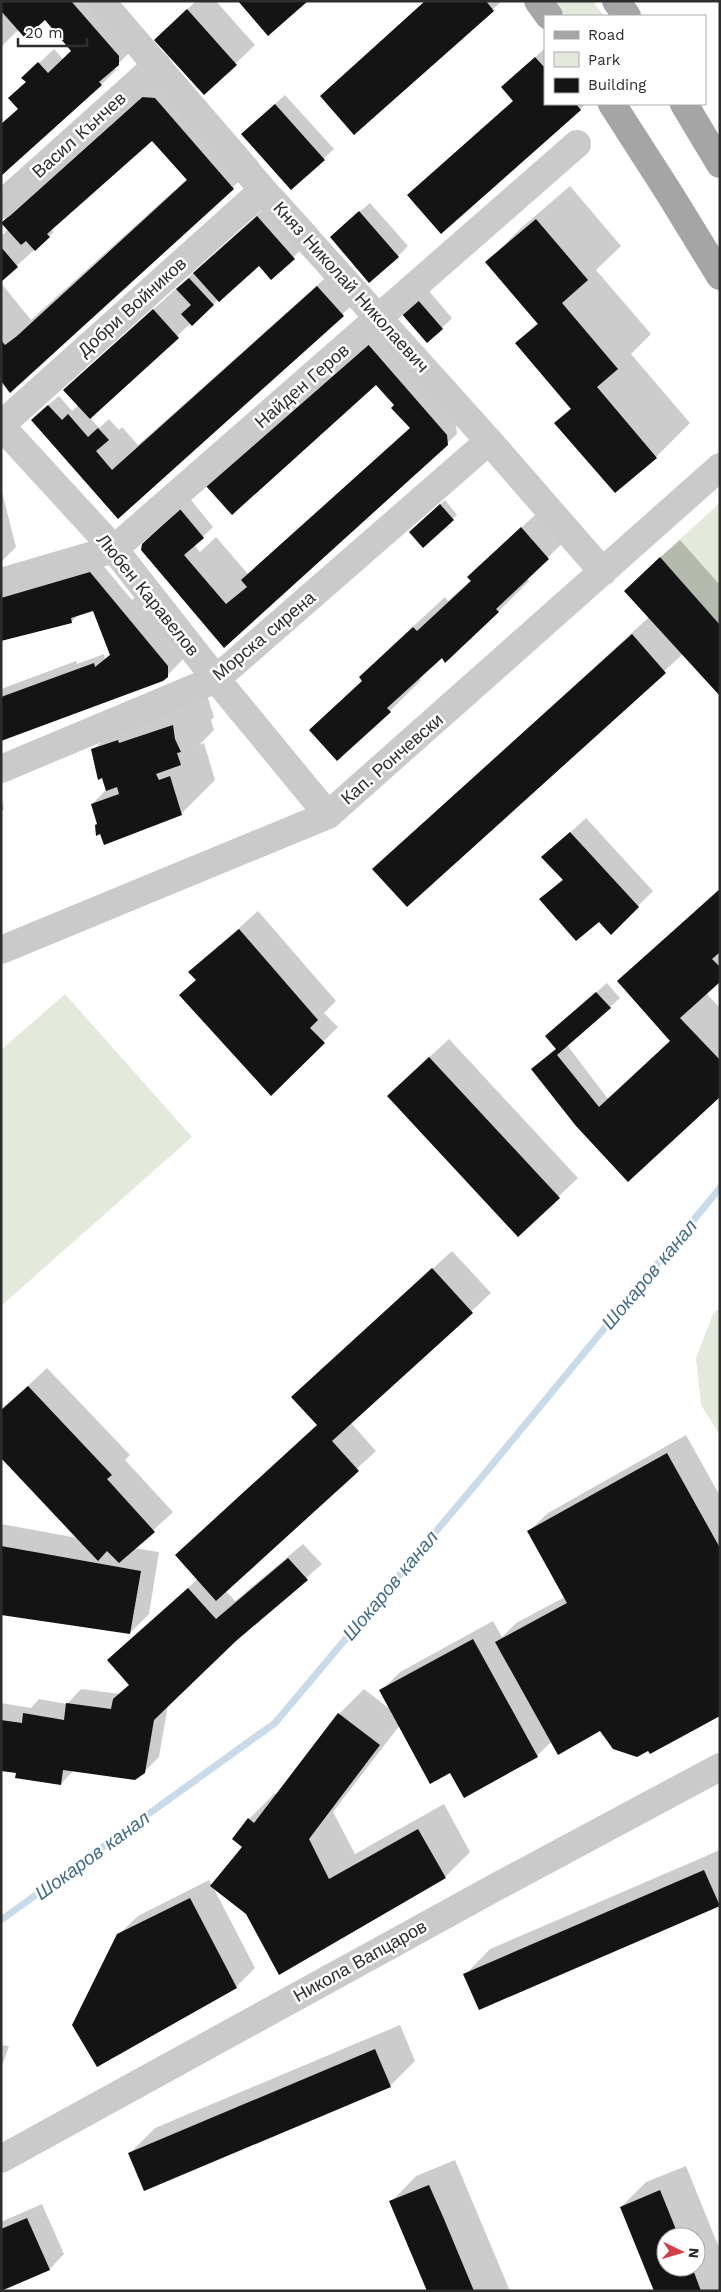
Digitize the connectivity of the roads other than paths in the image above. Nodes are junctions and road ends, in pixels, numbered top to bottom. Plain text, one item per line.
1 (101, 1) edge
2 (538, 1) edge
3 (616, 1) edge
4 (548, 15) edge
5 (626, 15) edge
6 (157, 64) junction
7 (613, 105) edge
8 (685, 105) edge
9 (577, 144) dead end
10 (720, 164) edge
11 (263, 190) junction
12 (1, 205) edge
13 (720, 276) edge
14 (379, 319) junction
15 (1, 425) edge
16 (489, 441) junction
17 (720, 468) edge
18 (114, 549) junction
19 (603, 572) junction
20 (1, 582) edge
21 (216, 679) junction
22 (1, 768) edge
23 (328, 815) junction
24 (1, 950) edge
25 (720, 1767) edge
26 (1, 2158) edge

1 - 6 street, Княз Николай Николаевич
2 - 4 main road
3 - 5 main road
6 - 11 street, Княз Николай Николаевич
6 - 12 street, Васил Кънчев
7 - 13 main road
8 - 10 main road
9 - 14 street, Найден Геров
11 - 14 street, Княз Николай Николаевич
11 - 15 street, Добри Войников
14 - 16 street, Княз Николай Николаевич
14 - 18 street, Найден Геров
15 - 18 street, Любен Каравелов
16 - 19 street, Княз Николай Николаевич
16 - 21 street, Морска сирена
17 - 19 street, Кап. Рончевски
18 - 20 street, Найден Геров
18 - 21 street, Любен Каравелов
19 - 23 street, Кап. Рончевски
21 - 22 street, Морска сирена
21 - 23 street, Любен Каравелов
23 - 24 street, Кап. Рончевски
25 - 26 street, Никола Вапцаров

